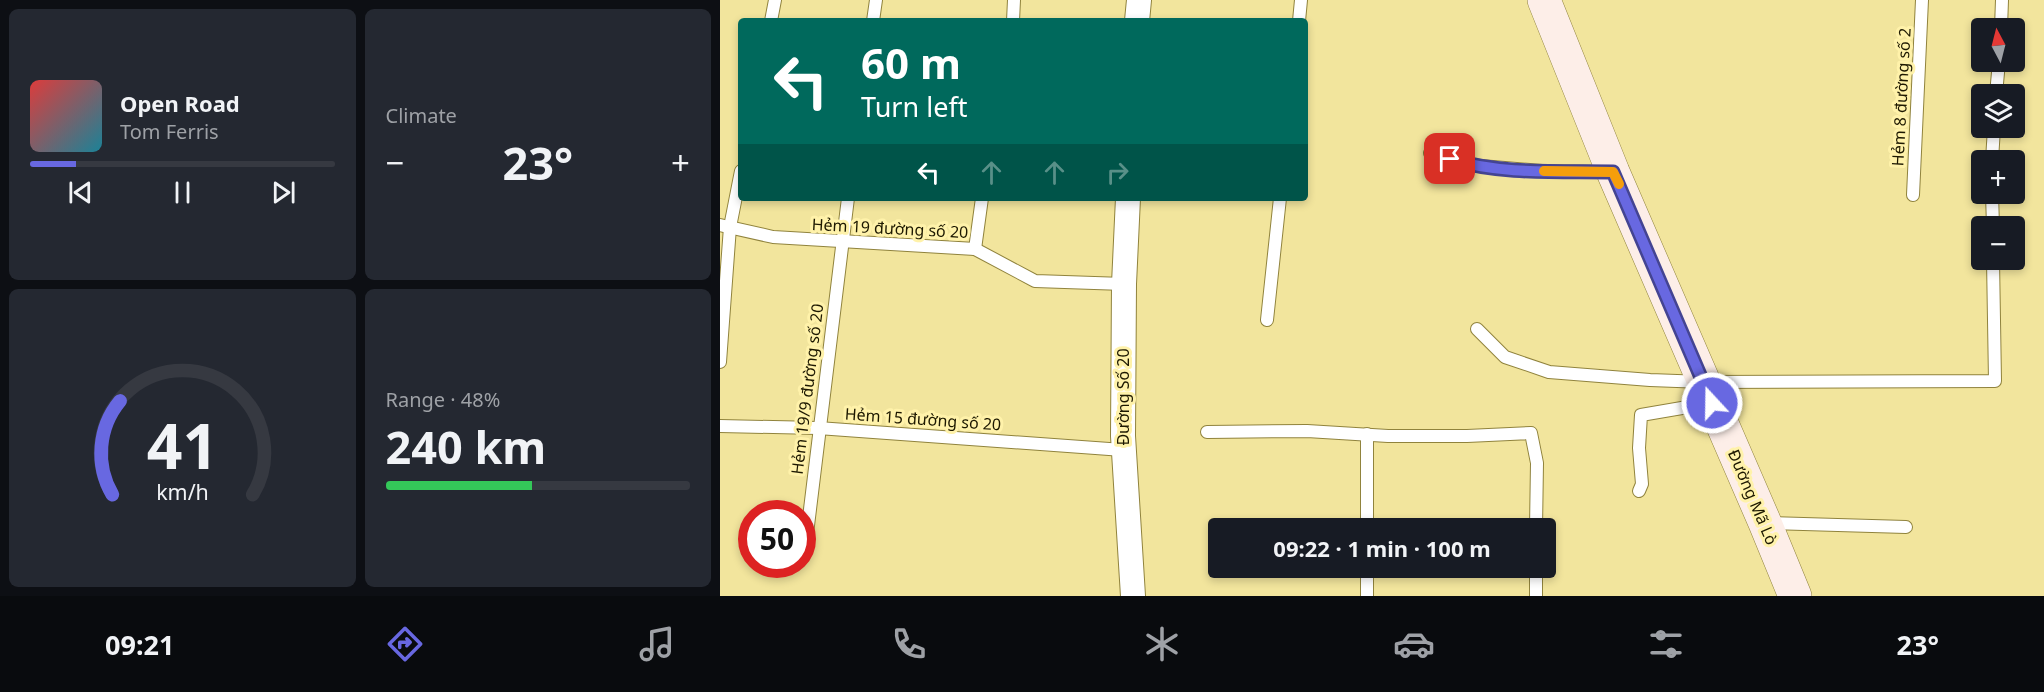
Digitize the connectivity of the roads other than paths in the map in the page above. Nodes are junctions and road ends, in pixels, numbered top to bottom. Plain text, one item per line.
1 (776, 0) edge
2 (876, 0) edge
3 (1014, 0) edge
4 (1138, 0) edge
5 (1301, 0) edge
6 (1544, 0) edge
7 (1922, 0) edge
8 (2002, 0) edge
9 (772, 18) edge
10 (873, 18) edge
11 (1013, 18) edge
12 (1137, 18) edge
13 (1299, 18) edge
14 (2001, 18) edge
15 (1430, 153) dead end
16 (1613, 172) junction
17 (738, 181) edge
18 (1912, 195) dead end
19 (848, 201) edge
20 (982, 201) edge
21 (1128, 201) edge
22 (1280, 201) edge
23 (725, 226) edge
24 (842, 241) junction
25 (975, 249) junction
26 (1993, 270) edge
27 (1124, 284) junction
28 (1267, 320) dead end
29 (1477, 329) dead end
30 (720, 362) edge
31 (1708, 392) junction
32 (720, 426) edge
33 (818, 428) junction
34 (1207, 432) dead end
35 (1367, 434) junction
36 (1123, 450) junction
37 (1639, 491) dead end
38 (810, 500) edge
39 (1367, 518) edge
40 (1536, 518) edge
41 (1765, 523) junction
42 (1905, 527) dead end
43 (1367, 578) edge
44 (1536, 578) edge
45 (1133, 596) edge
46 (1367, 596) edge
47 (1536, 596) edge
48 (1795, 596) edge

1 - 9 lane
2 - 10 lane
3 - 11 lane
4 - 12 street
5 - 13 lane
6 - 16 main road, Đường Mã Lò
7 - 18 lane, Hẻm 8 đường số 2
8 - 14 lane
15 - 16 lane
16 - 31 main road, Đường Mã Lò
17 - 23 lane
19 - 24 lane, Hẻm 19/9 đường số 20
20 - 25 lane
21 - 27 street, Đường Số 20
22 - 28 lane
23 - 24 lane, Hẻm 19 đường số 20
23 - 30 lane
24 - 25 lane, Hẻm 19 đường số 20
24 - 33 lane, Hẻm 19/9 đường số 20
25 - 27 lane, Hẻm 19 đường số 20
26 - 31 lane
27 - 36 street, Đường Số 20
29 - 31 lane
31 - 37 lane
31 - 41 main road, Đường Mã Lò
32 - 33 lane, Hẻm 15 đường số 20
33 - 36 lane, Hẻm 15 đường số 20
33 - 38 lane, Hẻm 19/9 đường số 20
34 - 35 lane
35 - 39 lane
35 - 40 lane
36 - 45 street, Đường Số 20
41 - 42 lane
41 - 48 main road, Đường Mã Lò
43 - 46 lane
44 - 47 lane

